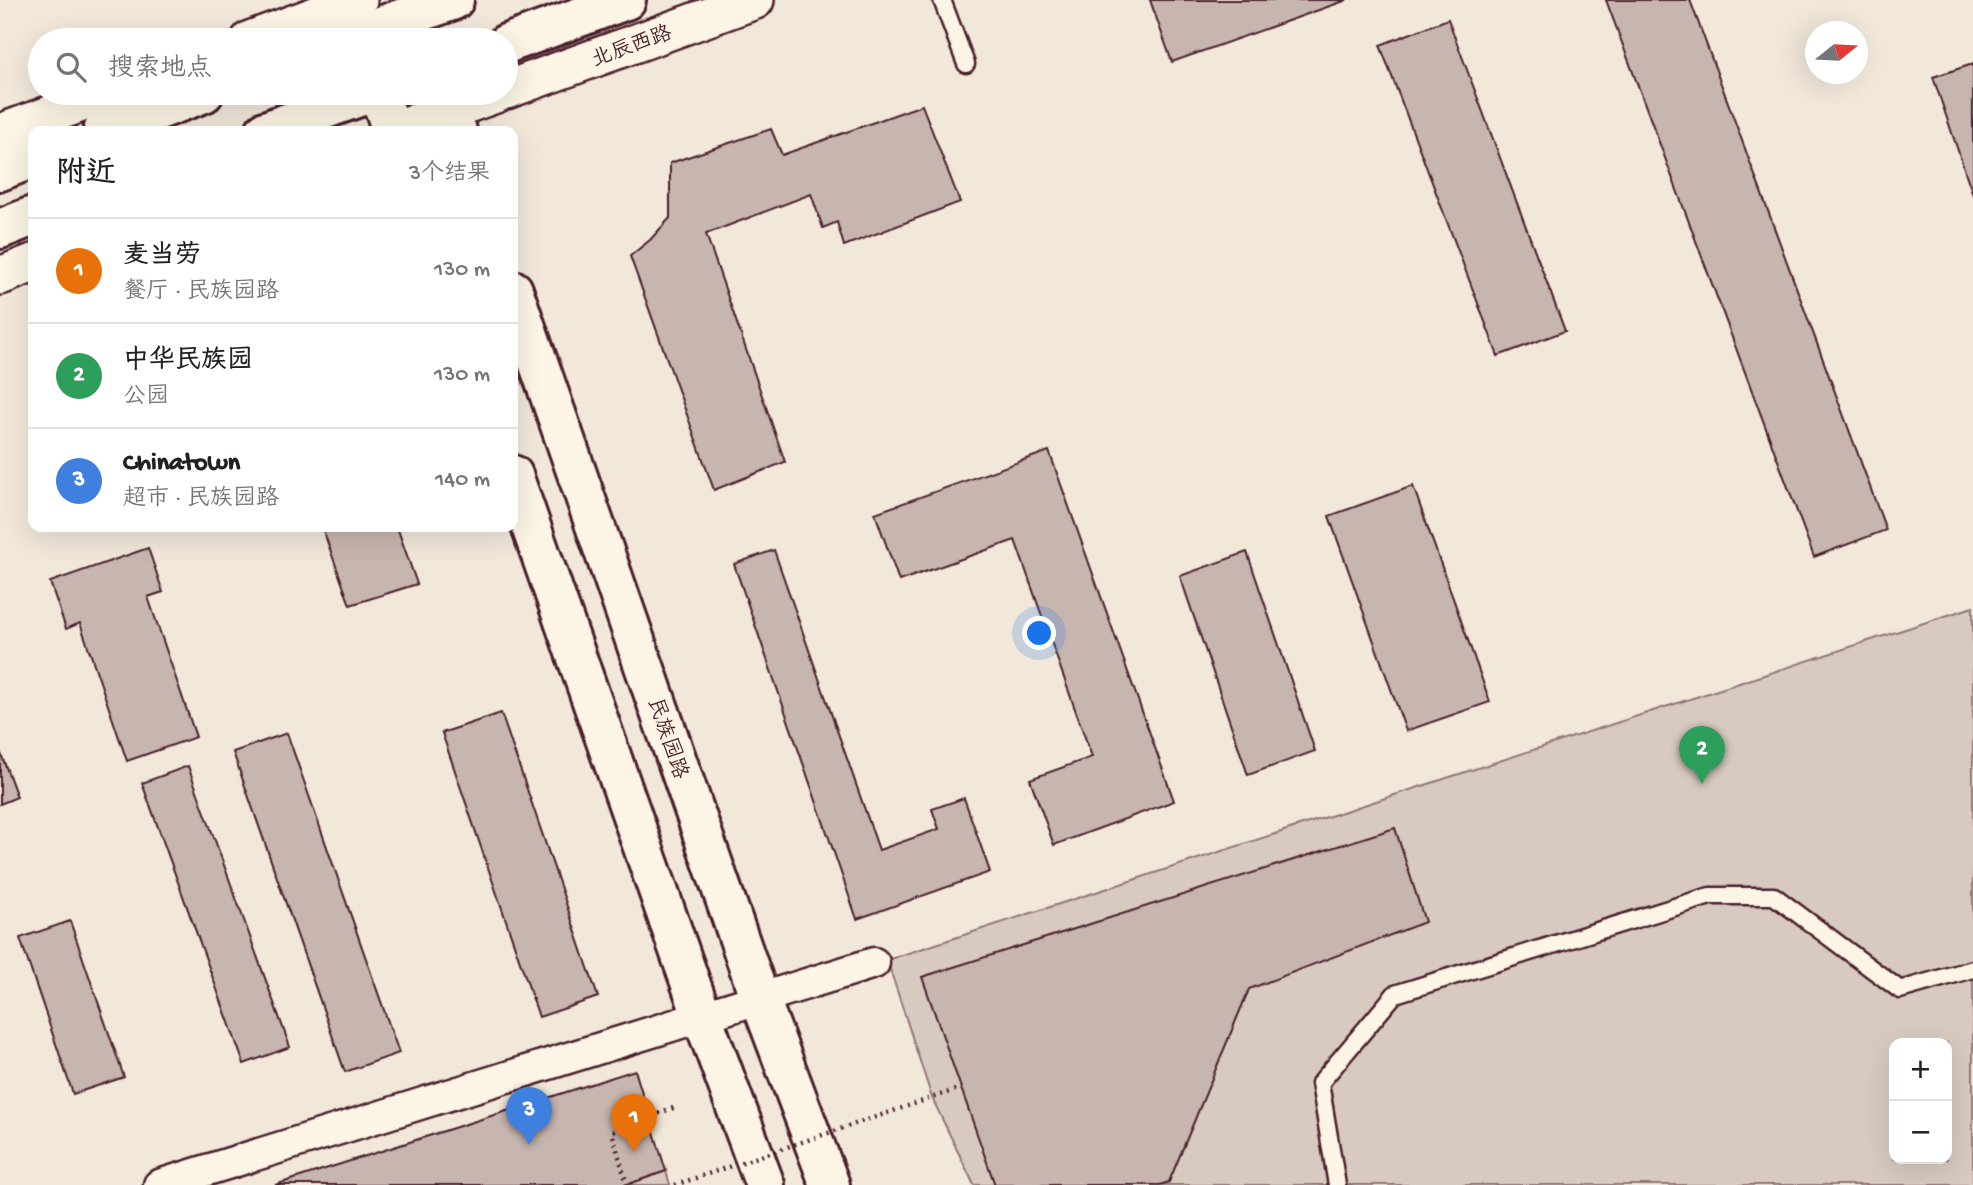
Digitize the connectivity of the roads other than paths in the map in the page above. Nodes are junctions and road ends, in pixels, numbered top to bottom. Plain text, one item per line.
1 (453, 0) edge
2 (626, 0) edge
3 (755, 0) edge
4 (942, 0) edge
5 (418, 18) edge
6 (352, 20) edge
7 (311, 28) edge
8 (518, 40) edge
9 (965, 64) dead end
10 (518, 86) edge
11 (77, 105) edge
12 (172, 105) edge
13 (337, 105) edge
14 (383, 105) edge
15 (450, 111) edge
16 (116, 126) edge
17 (279, 126) edge
18 (390, 126) edge
19 (406, 126) edge
20 (0, 134) edge
21 (28, 160) edge
22 (0, 171) edge
23 (28, 218) edge
24 (0, 229) edge
25 (28, 265) edge
26 (0, 276) edge
27 (518, 304) edge
28 (518, 489) edge
29 (874, 963) dead end
30 (1973, 969) edge
31 (760, 999) junction
32 (702, 1016) junction
33 (159, 1185) edge
34 (765, 1185) edge
35 (830, 1185) edge
36 (1337, 1185) edge

1 - 5 main road
2 - 8 main road, 北辰西路
3 - 10 street, 北辰西路
4 - 9 lane
5 - 6 main road
6 - 7 street
11 - 20 street
12 - 16 main road
13 - 17 main road
14 - 18 main road
15 - 19 street
21 - 22 main road
23 - 24 main road
25 - 26 street
27 - 31 main road, 民族园路
28 - 32 main road
29 - 31 street
30 - 36 lane
31 - 32 street
31 - 35 main road, 民族园路
32 - 33 street
32 - 34 main road

